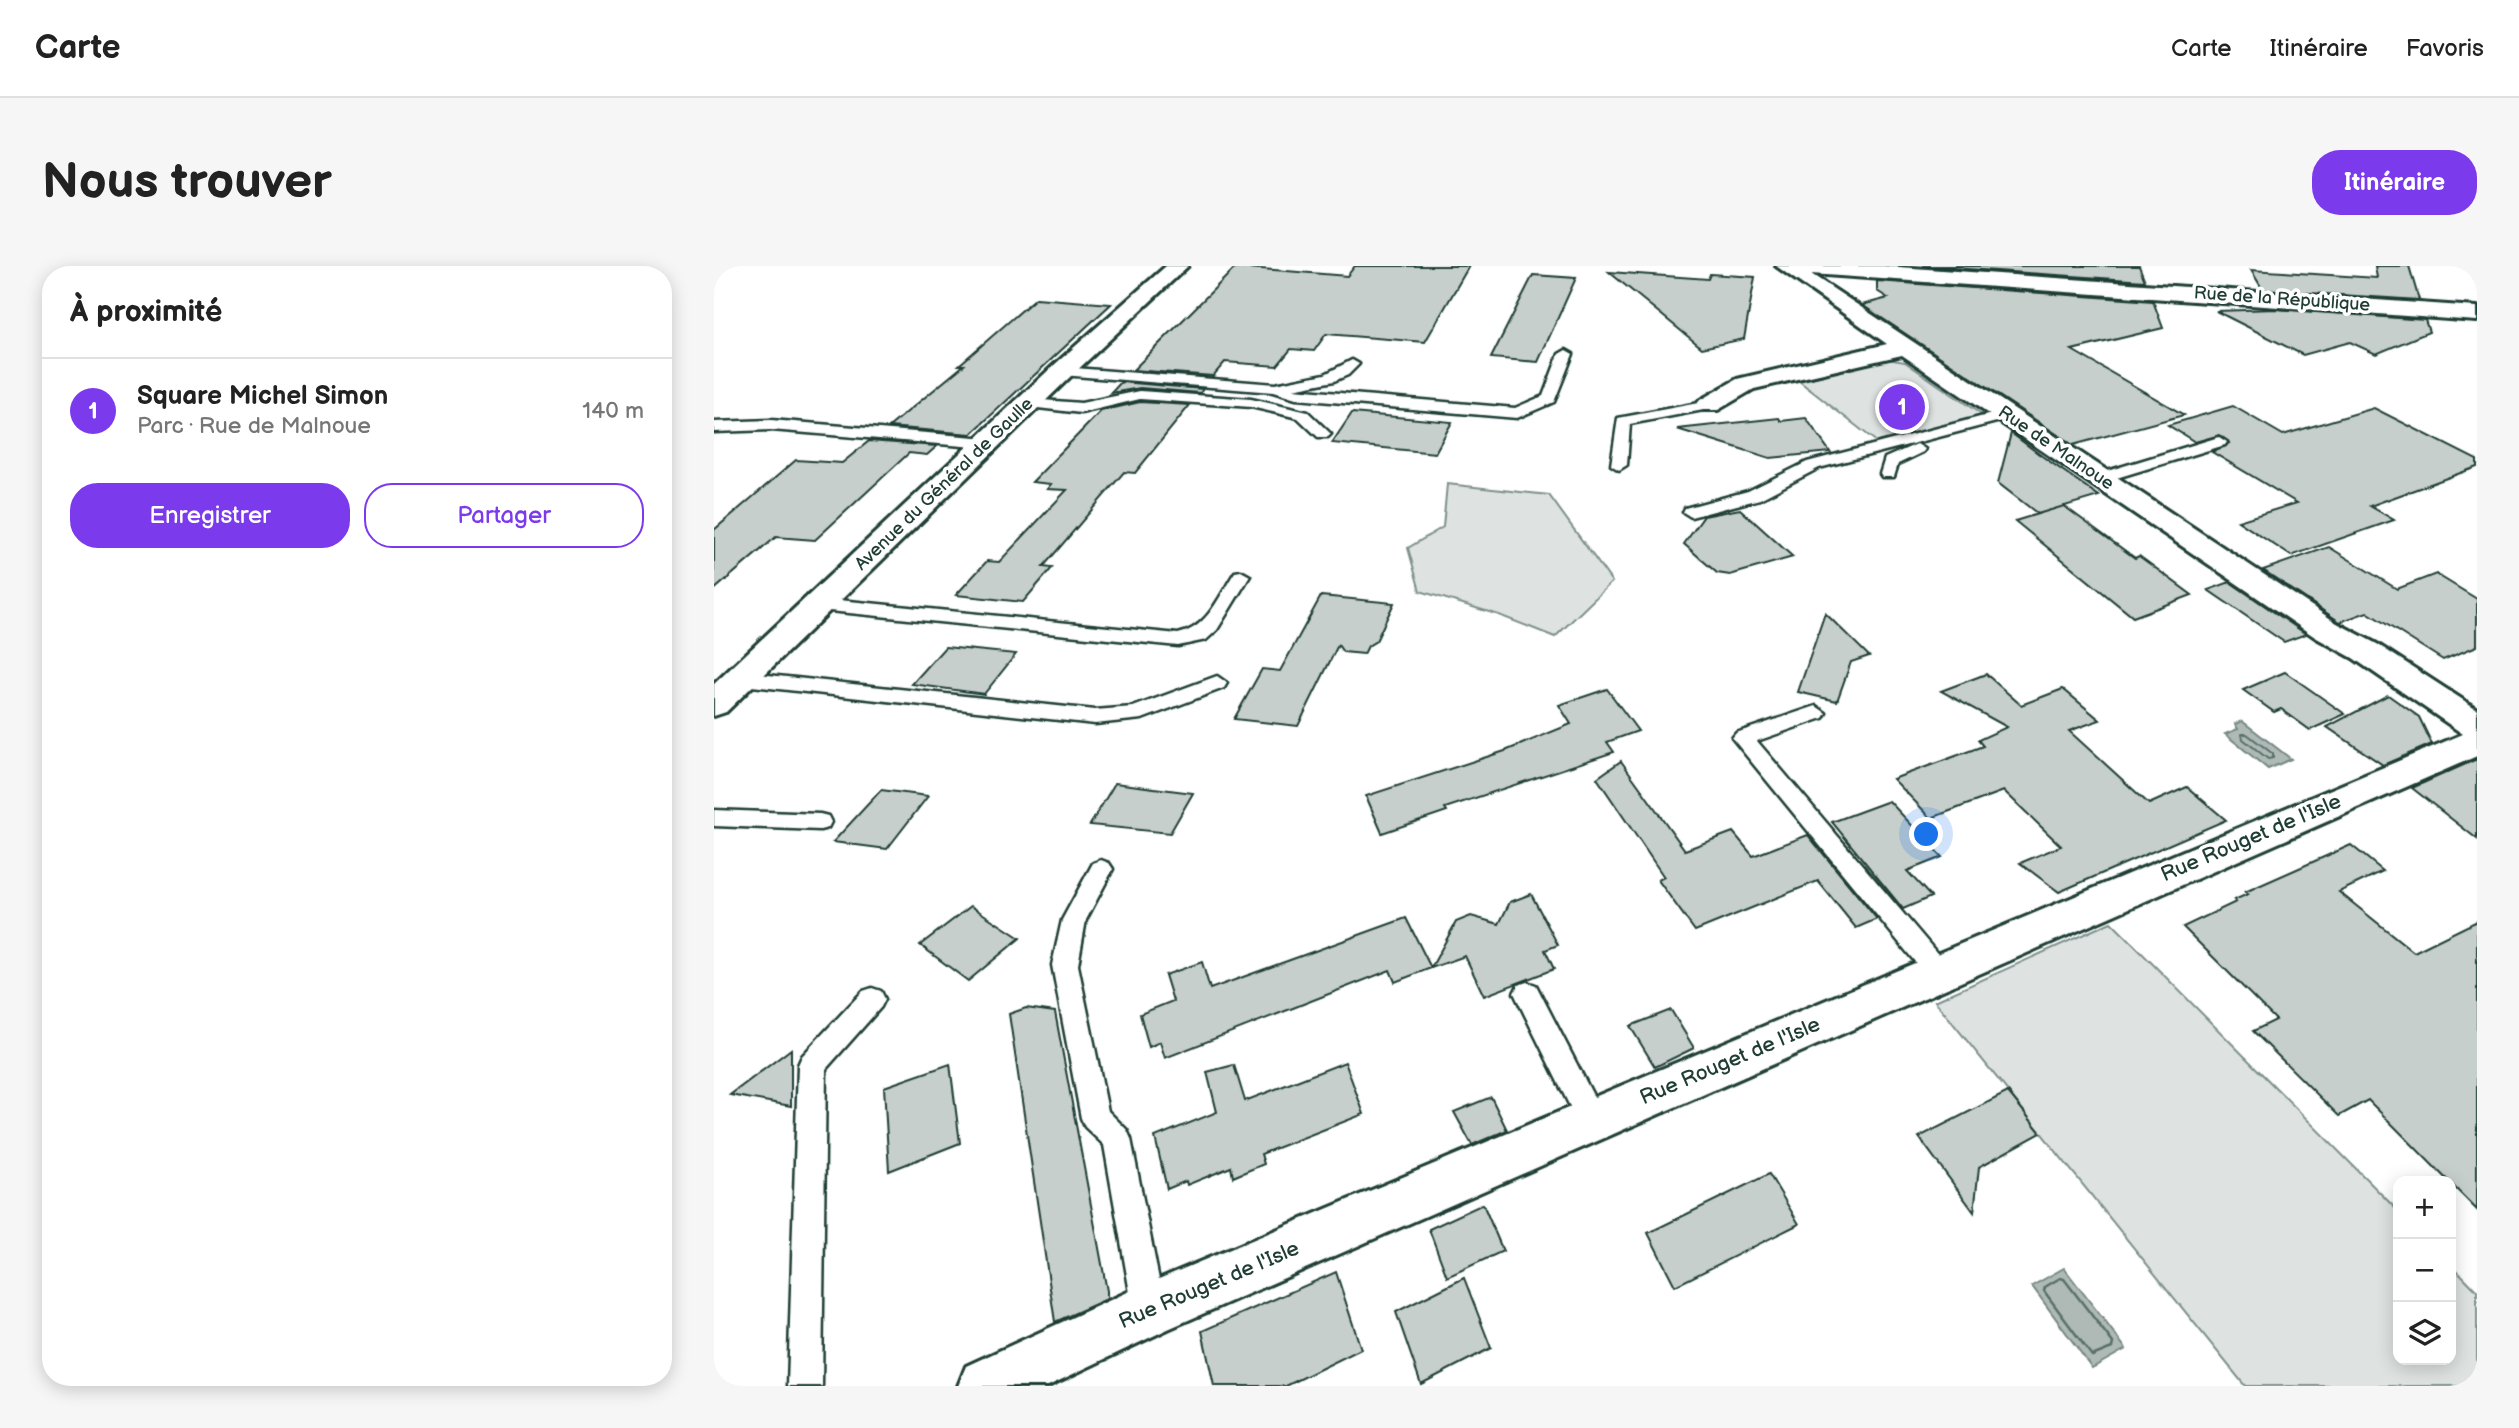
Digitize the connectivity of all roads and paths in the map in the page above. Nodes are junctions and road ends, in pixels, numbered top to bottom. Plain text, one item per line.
1 (1178, 266) edge
2 (1786, 266) edge
3 (1794, 266) edge
4 (2477, 314) edge
5 (1906, 347) junction
6 (1566, 354) dead end
7 (1352, 364) dead end
8 (1062, 371) junction
9 (1275, 388) junction
10 (1028, 403) junction
11 (1709, 405) joint
12 (2012, 418) junction
13 (714, 426) edge
14 (1323, 435) dead end
15 (2219, 442) dead end
16 (987, 443) junction
17 (1619, 465) dead end
18 (1888, 474) dead end
19 (2100, 478) junction
20 (1691, 512) dead end
21 (1241, 576) dead end
22 (819, 604) junction
23 (740, 679) junction
24 (1217, 683) dead end
25 (714, 704) edge
26 (1816, 713) dead end
27 (2477, 738) edge
28 (714, 818) edge
29 (820, 821) dead end
30 (1101, 869) dead end
31 (1938, 972) junction
32 (1527, 993) dead end
33 (872, 999) dead end
34 (1591, 1120) junction
35 (1149, 1310) junction
36 (805, 1386) edge
37 (986, 1386) edge

1 - 8 street, Avenue du Général de Gaulle
2 - 5 street, Rue de Malnoue
3 - 4 street, Rue de la République
5 - 11 street
5 - 12 street, Rue de Malnoue
6 - 9 lane
7 - 9 lane
8 - 9 lane
8 - 10 street, Avenue du Général de Gaulle
10 - 14 lane
10 - 16 street, Avenue du Général de Gaulle
11 - 17 lane
12 - 18 lane
12 - 19 street, Rue de Malnoue
12 - 20 lane
13 - 16 lane
15 - 19 lane
16 - 22 street, Avenue du Général de Gaulle
19 - 27 street, Rue de Malnoue
21 - 22 lane
22 - 23 street, Avenue du Général de Gaulle
23 - 24 lane
23 - 25 street, Avenue du Général de Gaulle
26 - 31 lane
27 - 31 street, Rue Rouget de l'Isle
28 - 29 lane
30 - 35 lane
31 - 34 street, Rue Rouget de l'Isle
32 - 34 lane
33 - 36 lane
34 - 35 street, Rue Rouget de l'Isle
35 - 37 street, Rue Rouget de l'Isle

